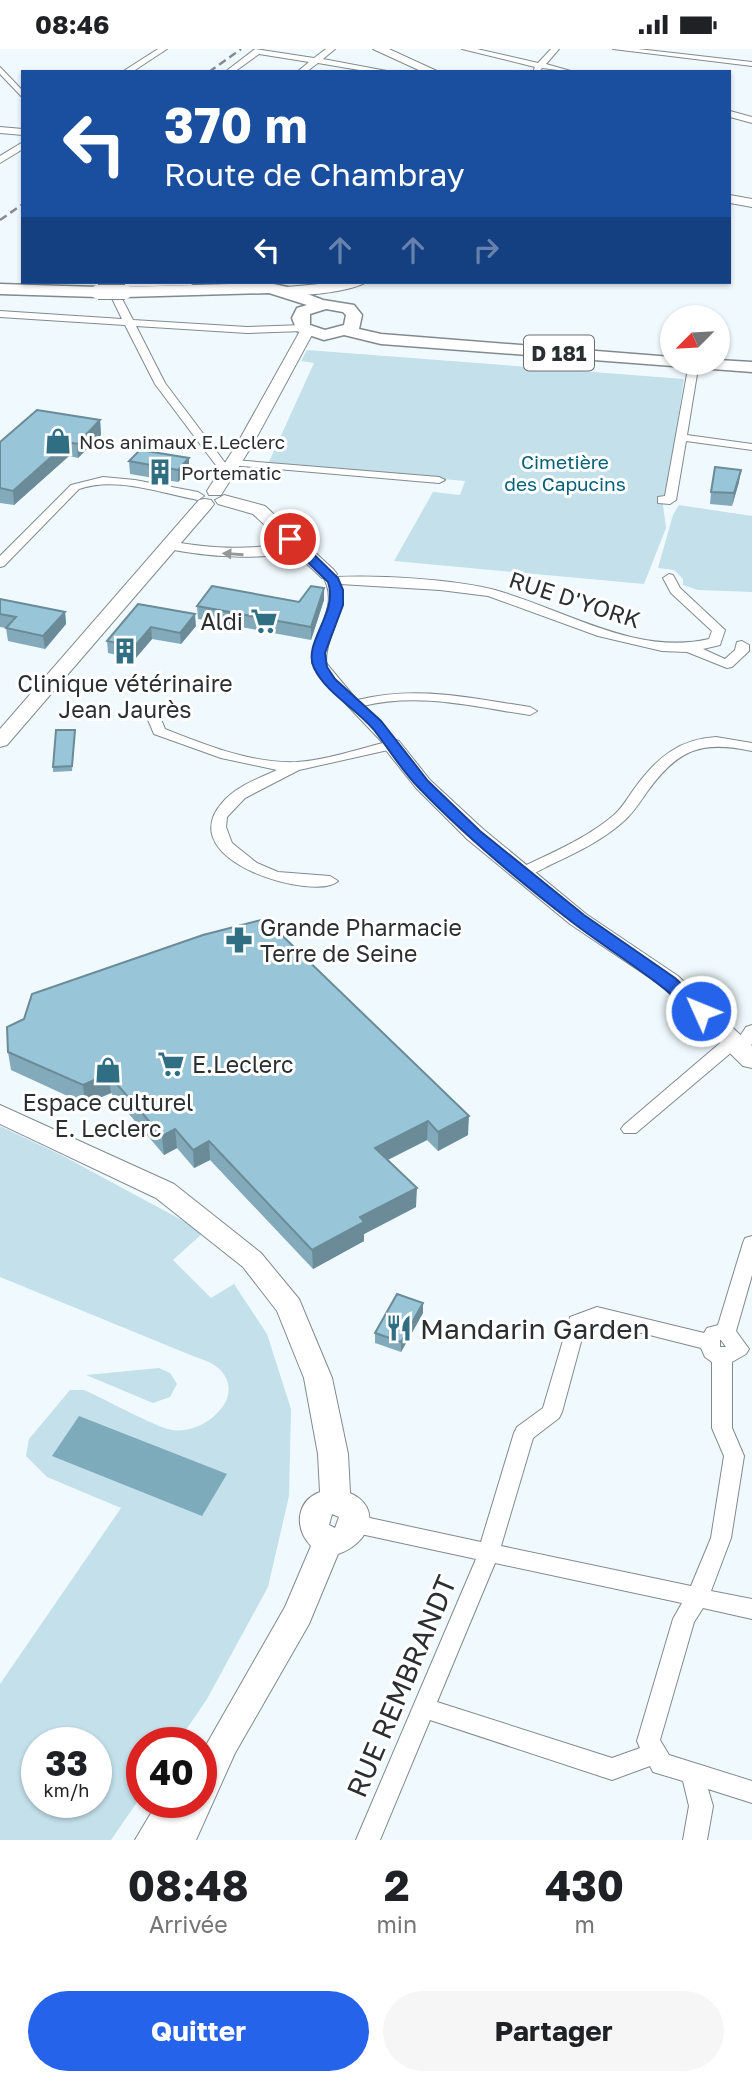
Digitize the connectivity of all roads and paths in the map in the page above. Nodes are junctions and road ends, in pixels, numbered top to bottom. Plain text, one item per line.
1 (163, 49) edge
2 (331, 49) edge
3 (379, 49) edge
4 (466, 49) edge
5 (555, 49) edge
6 (617, 49) edge
7 (258, 50) edge
8 (674, 52) edge
9 (737, 59) junction
10 (316, 60) junction
11 (542, 64) junction
12 (752, 64) edge
13 (0, 70) edge
14 (129, 70) edge
15 (232, 70) edge
16 (304, 70) edge
17 (376, 70) edge
18 (428, 70) edge
19 (537, 70) edge
20 (563, 70) edge
21 (727, 70) edge
22 (21, 94) edge
23 (731, 114) edge
24 (752, 120) edge
25 (0, 130) edge
26 (21, 132) edge
27 (21, 146) edge
28 (0, 160) edge
29 (732, 204) edge
30 (752, 207) edge
31 (148, 284) edge
32 (348, 284) edge
33 (356, 284) edge
34 (105, 286) edge
35 (250, 288) junction
36 (0, 289) edge
37 (287, 291) junction
38 (327, 304) junction
39 (0, 311) edge
40 (129, 322) junction
41 (303, 322) junction
42 (348, 331) junction
43 (324, 335) junction
44 (299, 348) junction
45 (660, 361) edge
46 (730, 366) edge
47 (752, 367) edge
48 (686, 375) edge
49 (680, 437) junction
50 (752, 447) edge
51 (231, 468) junction
52 (439, 480) dead end
53 (211, 498) junction
54 (663, 499) dead end
55 (168, 545) junction
56 (297, 545) junction
57 (0, 563) edge
58 (331, 578) junction
59 (669, 578) dead end
60 (742, 645) dead end
61 (692, 649) junction
62 (356, 704) junction
63 (530, 711) dead end
64 (153, 715) dead end
65 (0, 741) edge
66 (393, 745) junction
67 (752, 747) edge
68 (296, 766) junction
69 (520, 873) junction
70 (330, 881) dead end
71 (744, 1045) edge
72 (0, 1114) edge
73 (630, 1129) dead end
74 (752, 1243) edge
75 (730, 1346) edge
76 (340, 1522) junction
77 (488, 1555) junction
78 (697, 1598) junction
79 (752, 1609) edge
80 (423, 1708) junction
81 (222, 1745) junction
82 (217, 1751) edge
83 (655, 1753) junction
84 (217, 1756) edge
85 (692, 1773) junction
86 (752, 1792) edge
87 (166, 1818) edge
88 (189, 1818) edge
89 (152, 1840) edge
90 (178, 1840) edge
91 (368, 1840) edge
92 (695, 1840) edge

1 - 14 street
2 - 10 street
3 - 18 main road
4 - 11 street
5 - 11 street
6 - 8 street
7 - 10 street
7 - 15 street
8 - 9 street
9 - 12 street
9 - 21 street
10 - 16 street
10 - 17 street
11 - 19 street
11 - 20 street
13 - 22 street
23 - 24 street
25 - 26 street
27 - 28 street
29 - 30 main road
31 - 34 street
32 - 37 main road
33 - 38 main road
34 - 35 main road, D 181, bridge
34 - 36 main road, D 181
34 - 40 street
35 - 37 main road, D 181
35 - 41 main road, D 181
37 - 38 main road, D 181
38 - 41 main road
38 - 42 main road, D 181
39 - 40 street
40 - 41 street
40 - 51 street
41 - 43 main road, D 181
41 - 44 main road
42 - 43 main road, D 181
42 - 45 main road, D 181
43 - 44 main road
44 - 51 main road
46 - 47 main road
48 - 49 street
49 - 50 street
49 - 54 street
51 - 52 street
51 - 53 main road
53 - 55 main road
53 - 56 main road
53 - 57 street
56 -> 55 street
55 - 65 main road
56 - 58 main road
58 - 61 street, RUE D'YORK
58 - 62 street
59 - 61 street
60 - 61 street, RUE D'YORK
62 - 63 street
62 - 66 street
64 - 68 street
66 - 68 street
66 - 69 main road
67 - 69 street
68 - 70 street
69 - 71 main road
71 - 73 street
72 - 76 main road
74 - 75 street
75 - 77 street, RUE REMBRANDT
75 - 78 street
76 - 77 street
76 - 81 main road
77 - 78 street
77 - 80 street, RUE REMBRANDT
78 - 79 street
78 - 83 street
80 - 83 street
80 - 91 street, RUE REMBRANDT
81 - 82 main road
81 - 84 main road
83 - 85 street
85 - 86 street
85 - 92 street
87 - 89 main road
88 - 90 main road

